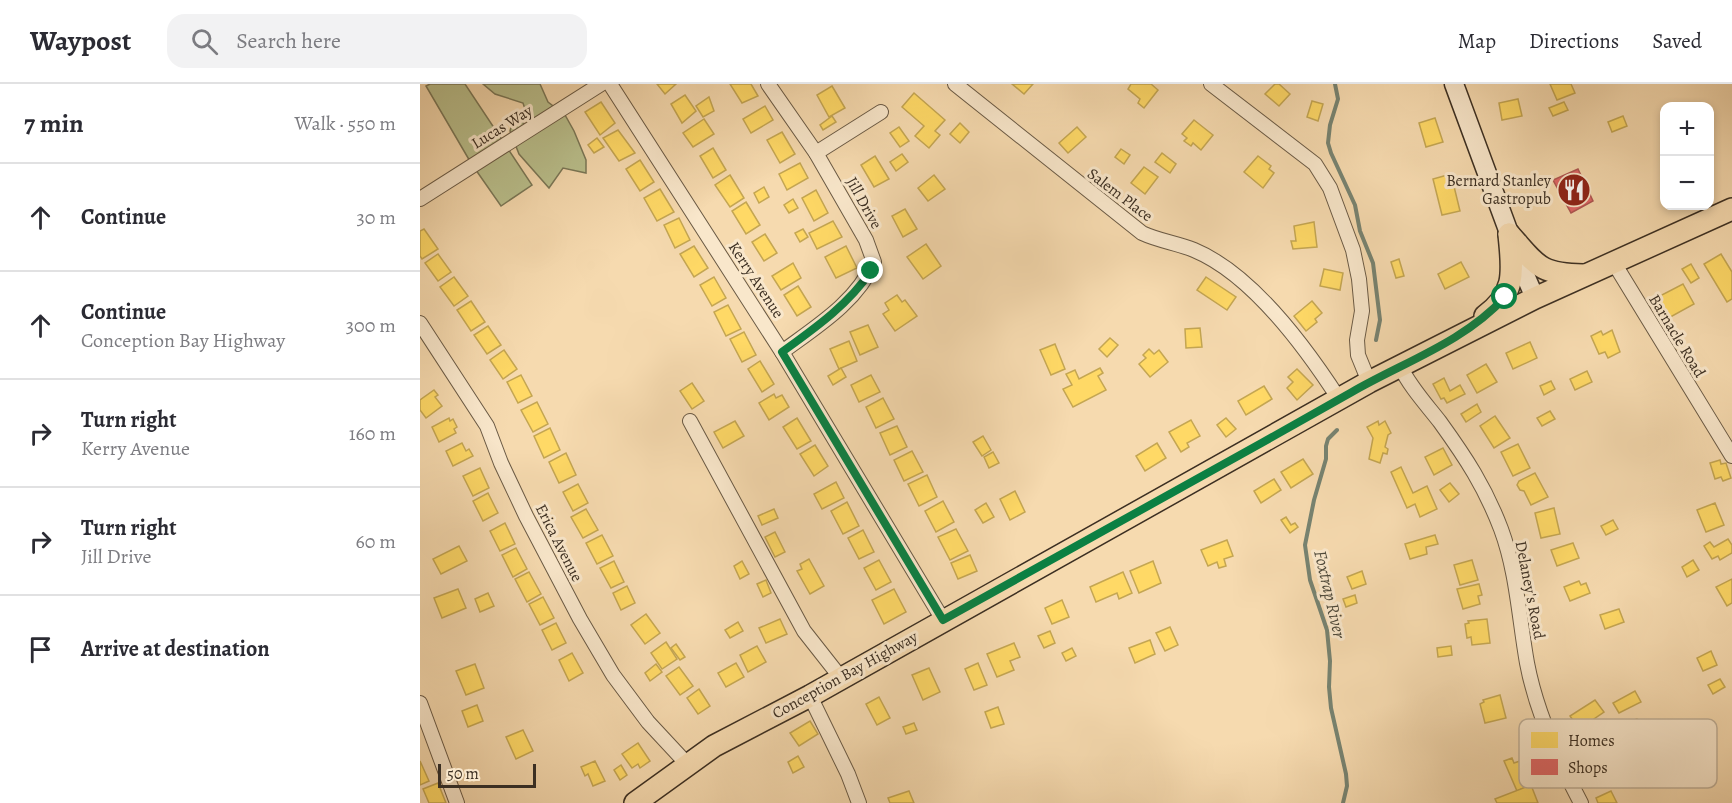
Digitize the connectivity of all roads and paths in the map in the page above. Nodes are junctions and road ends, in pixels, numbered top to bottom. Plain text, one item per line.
1 (602, 84) edge
2 (610, 84) edge
3 (768, 84) edge
4 (955, 84) edge
5 (1211, 84) edge
6 (1454, 84) edge
7 (881, 112) dead end
8 (816, 153) junction
9 (420, 199) edge
10 (1732, 209) edge
11 (1509, 234) junction
12 (1614, 263) junction
13 (1587, 275) junction
14 (1535, 298) junction
15 (420, 323) edge
16 (1459, 335) junction
17 (782, 352) junction
18 (1400, 366) junction
19 (1369, 382) junction
20 (1339, 399) junction
21 (690, 422) dead end
22 (1732, 456) edge
23 (943, 620) junction
24 (841, 678) junction
25 (810, 696) junction
26 (420, 705) edge
27 (1544, 719) edge
28 (688, 765) junction
29 (1574, 788) edge
30 (457, 803) edge
31 (635, 803) edge
32 (859, 803) edge
33 (1581, 803) edge

1 - 9 street, Lucas Way
2 - 17 street, Kerry Avenue
3 - 8 street, Jill Drive
4 - 20 street, Salem Place
5 - 19 street
6 - 11 main road
7 - 8 street
8 - 17 street, Jill Drive
10 - 12 main road, Conception Bay Highway
11 - 13 main road
11 - 14 main road
11 - 16 main road
12 - 13 main road, Conception Bay Highway
12 - 22 street, Barnacle Road
13 - 14 main road, Conception Bay Highway
14 - 16 main road, Conception Bay Highway
15 - 28 street, Erica Avenue
16 - 18 main road, Conception Bay Highway
17 - 23 street, Kerry Avenue
18 - 19 main road, Conception Bay Highway
18 - 27 street, Delaney's Road
19 - 20 main road, Conception Bay Highway
20 - 23 main road, Conception Bay Highway
21 - 24 street
23 - 24 main road, Conception Bay Highway
24 - 25 main road, Conception Bay Highway
25 - 28 main road, Conception Bay Highway
25 - 32 street
26 - 30 street
28 - 31 main road, Conception Bay Highway
29 - 33 street, Delaney's Road

